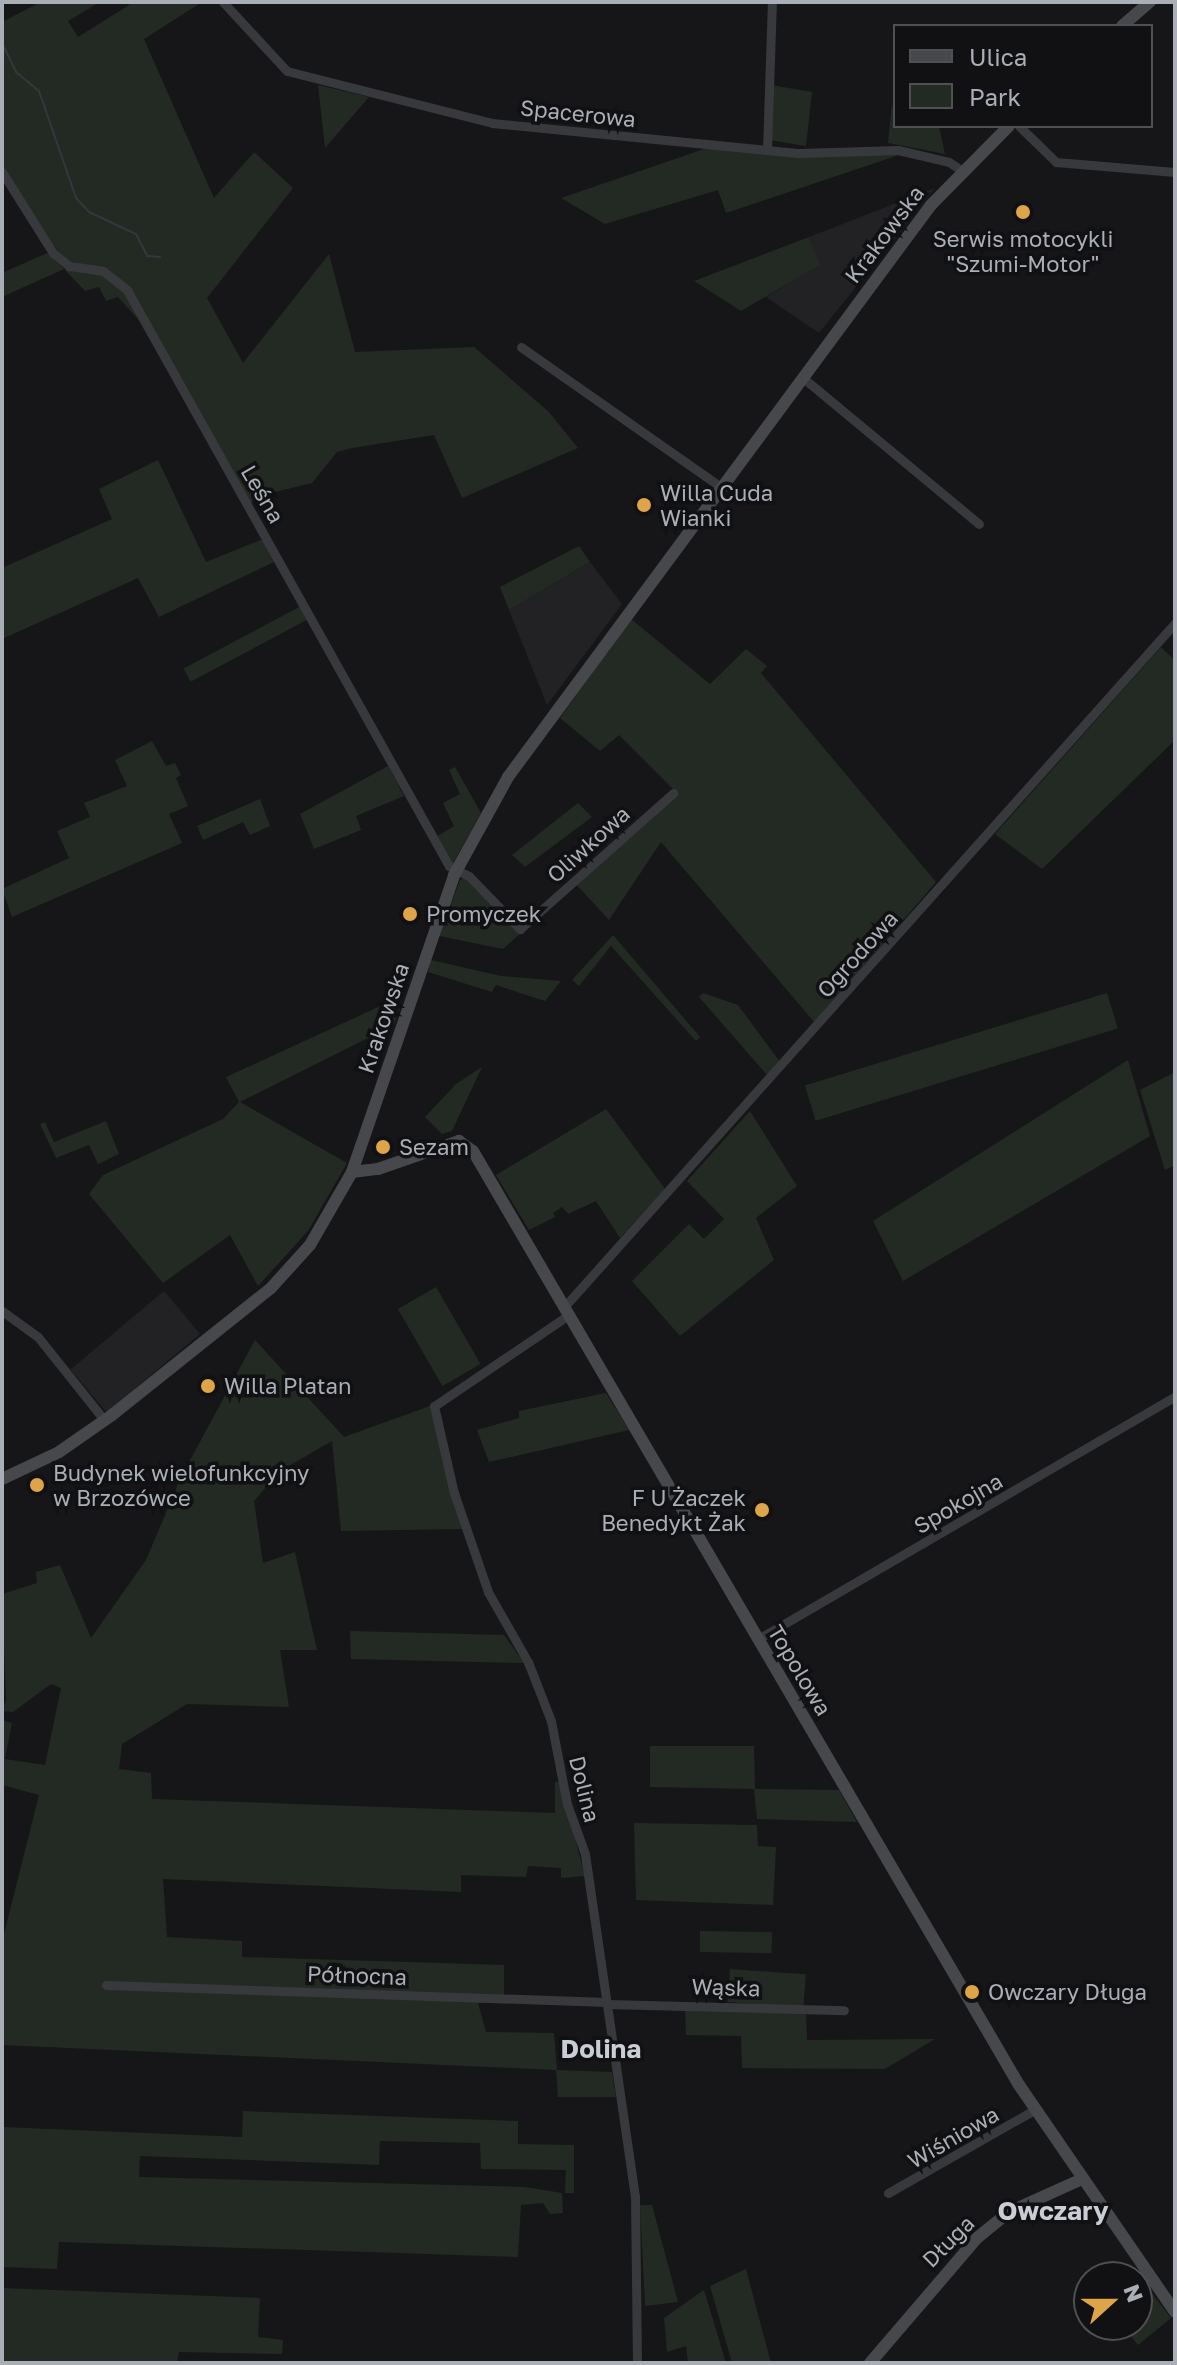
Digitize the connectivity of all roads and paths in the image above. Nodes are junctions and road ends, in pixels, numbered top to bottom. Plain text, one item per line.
1 (223, 2) edge
2 (772, 2) edge
3 (1150, 2) edge
4 (1124, 24) edge
5 (1007, 128) edge
6 (1021, 128) edge
7 (767, 150) junction
8 (961, 170) junction
9 (2, 172) edge
10 (1175, 172) edge
11 (521, 347) dead end
12 (802, 377) junction
13 (721, 487) junction
14 (979, 524) dead end
15 (1175, 623) edge
16 (673, 793) dead end
17 (458, 870) junction
18 (352, 1172) junction
19 (567, 1310) junction
20 (2, 1311) edge
21 (1175, 1396) edge
22 (105, 1421) junction
23 (2, 1479) edge
24 (758, 1639) junction
25 (106, 1985) dead end
26 (607, 2003) junction
27 (844, 2010) dead end
28 (1034, 2110) junction
29 (1080, 2180) junction
30 (888, 2193) dead end
31 (1175, 2312) edge
32 (637, 2363) edge
33 (870, 2363) edge

1 - 7 street, Spacerowa
2 - 7 street
3 - 4 street
5 - 8 street, Krakowska
6 - 10 street
7 - 8 street, Spacerowa
8 - 12 street, Krakowska
9 - 17 street, Leśna
11 - 13 street
12 - 13 street, Krakowska
12 - 14 street
13 - 17 street, Krakowska
15 - 19 street, Ogrodowa
16 - 17 street, Oliwkowa
17 - 18 street, Krakowska
18 - 19 street, Topolowa
18 - 22 street, Krakowska
19 - 24 street, Topolowa
19 - 26 street, Dolina
20 - 22 street
21 - 24 street, Spokojna
22 - 23 street, Krakowska
24 - 28 street, Topolowa
25 - 26 street, Północna
26 - 27 street, Wąska
26 - 32 street, Dolina
28 - 29 street, Topolowa
28 - 30 street, Wiśniowa
29 - 31 street, Topolowa
29 - 33 street, Długa

